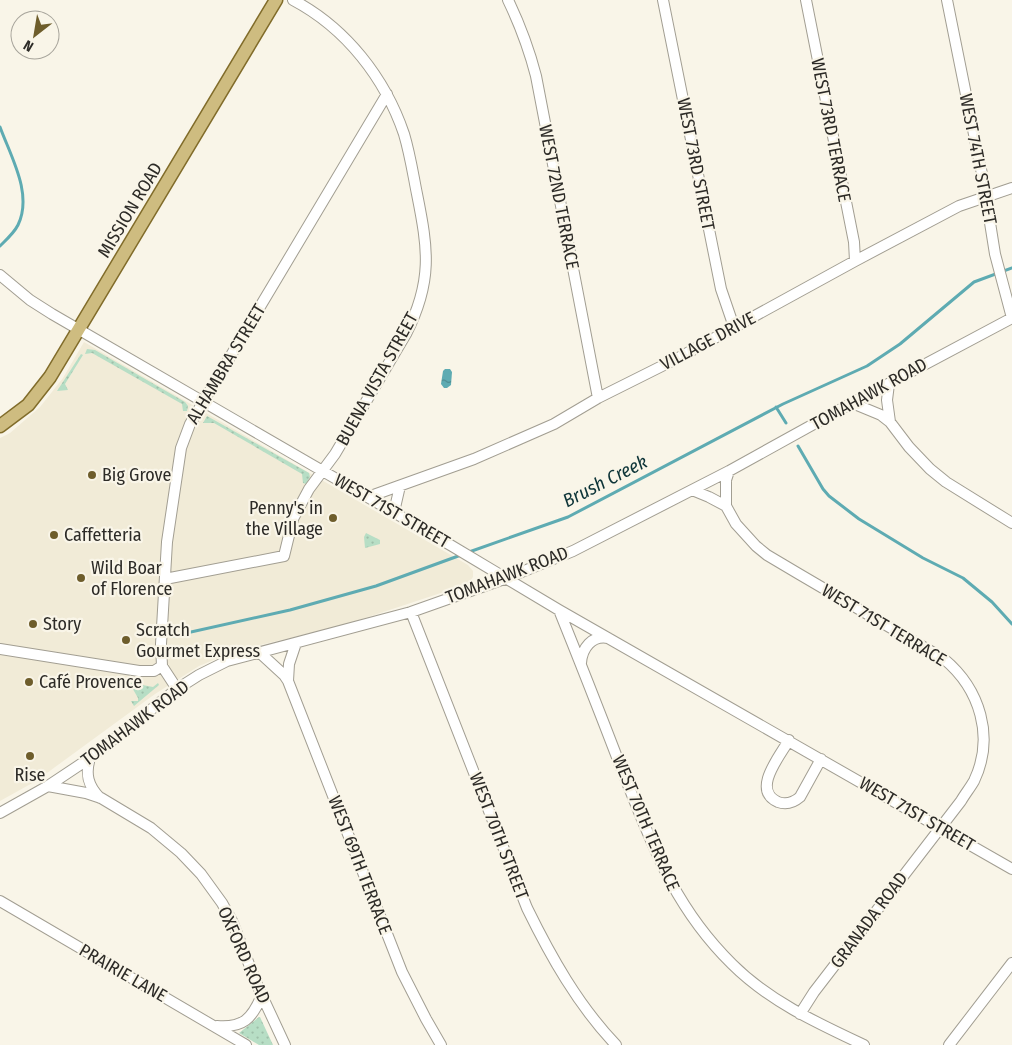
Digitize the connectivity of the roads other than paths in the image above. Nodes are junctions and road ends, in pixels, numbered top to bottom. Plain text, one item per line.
1 (276, 0) edge
2 (293, 0) edge
3 (508, 0) edge
4 (663, 0) edge
5 (806, 0) edge
6 (948, 0) edge
7 (387, 94) junction
8 (1012, 188) edge
9 (985, 196) junction
10 (855, 261) junction
11 (0, 275) edge
12 (1012, 318) edge
13 (734, 327) junction
14 (79, 329) junction
15 (889, 384) junction
16 (598, 398) junction
17 (204, 402) junction
18 (852, 403) junction
19 (890, 422) junction
20 (0, 426) edge
21 (323, 471) junction
22 (729, 471) junction
23 (400, 486) junction
24 (692, 490) junction
25 (368, 497) junction
26 (726, 506) junction
27 (394, 512) junction
28 (1012, 523) edge
29 (507, 578) junction
30 (165, 579) junction
31 (559, 610) junction
32 (411, 612) junction
33 (608, 638) junction
34 (296, 643) junction
35 (0, 649) edge
36 (258, 652) junction
37 (581, 664) junction
38 (162, 666) junction
39 (288, 681) junction
40 (177, 689) junction
41 (789, 740) junction
42 (90, 758) junction
43 (821, 759) junction
44 (48, 786) junction
45 (100, 798) junction
46 (0, 812) edge
47 (940, 828) junction
48 (1012, 869) edge
49 (0, 902) edge
50 (1012, 963) edge
51 (262, 995) junction
52 (800, 1014) junction
53 (214, 1026) junction
54 (246, 1045) edge
55 (285, 1045) edge
56 (441, 1045) edge
57 (616, 1045) edge
58 (864, 1045) edge
59 (949, 1045) edge

1 - 14 main road, MISSION ROAD
2 - 7 street, BUENA VISTA STREET
3 - 16 street, WEST 72ND TERRACE
4 - 13 street, WEST 73RD STREET
5 - 10 street, WEST 73RD TERRACE
6 - 9 street, WEST 74TH STREET
7 - 17 street, ALHAMBRA STREET
7 - 21 street, BUENA VISTA STREET
8 - 9 street, VILLAGE DRIVE
9 - 10 street, VILLAGE DRIVE
9 - 12 street, WEST 74TH STREET
10 - 13 street, VILLAGE DRIVE
11 - 14 street, WEST 71ST STREET
12 - 15 street, TOMAHAWK ROAD
13 - 16 street, VILLAGE DRIVE
14 - 17 street, WEST 71ST STREET
14 - 20 main road, MISSION ROAD
15 - 18 street, TOMAHAWK ROAD
15 - 19 street
16 - 23 street, VILLAGE DRIVE
17 - 21 street, WEST 71ST STREET
17 - 30 street, ALHAMBRA STREET
18 - 19 street
18 - 22 street, TOMAHAWK ROAD
19 - 28 street
21 - 25 street, WEST 71ST STREET
21 - 30 street, BUENA VISTA STREET
22 - 24 street, TOMAHAWK ROAD
22 - 26 street
23 - 25 street, VILLAGE DRIVE
23 - 27 street
24 - 26 street
24 - 29 street, TOMAHAWK ROAD
25 - 27 street, WEST 71ST STREET
26 - 47 street, WEST 71ST TERRACE
27 - 29 street, WEST 71ST STREET
29 - 31 street, WEST 71ST STREET
29 - 32 street, TOMAHAWK ROAD
30 - 38 street, ALHAMBRA STREET
31 - 33 street, WEST 71ST STREET
31 - 37 street, WEST 70TH TERRACE
32 - 34 street, TOMAHAWK ROAD
32 - 57 street, WEST 70TH STREET
33 - 37 street
33 - 41 street, WEST 71ST STREET
34 - 36 street, TOMAHAWK ROAD
34 - 39 street, WEST 69TH TERRACE
35 - 38 street
36 - 39 street, WEST 69TH TERRACE
36 - 40 street, TOMAHAWK ROAD
37 - 52 street, WEST 70TH TERRACE
38 - 40 street
39 - 56 street, WEST 69TH TERRACE
40 - 42 street, TOMAHAWK ROAD
41 - 43 street, WEST 71ST STREET
41 - 43 street
42 - 44 street, TOMAHAWK ROAD
42 - 45 street, OXFORD ROAD
43 - 47 street, WEST 71ST STREET
44 - 45 street, OXFORD ROAD
44 - 46 street, TOMAHAWK ROAD
45 - 51 street, OXFORD ROAD
47 - 48 street, WEST 71ST STREET
47 - 52 street, GRANADA ROAD
49 - 53 street, PRAIRIE LANE
50 - 59 street
51 - 53 street
51 - 55 street, OXFORD ROAD
52 - 58 street, WEST 70TH TERRACE
53 - 54 street, PRAIRIE LANE

